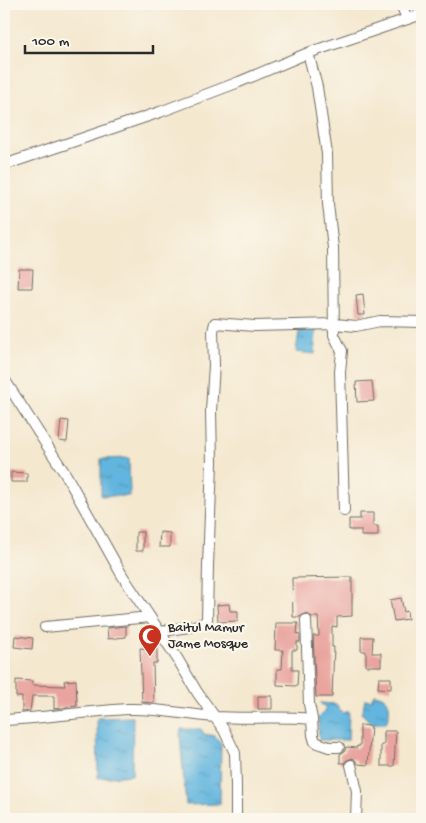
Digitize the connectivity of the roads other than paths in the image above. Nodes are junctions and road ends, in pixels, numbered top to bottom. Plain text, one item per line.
1 (401, 4) edge
2 (422, 14) edge
3 (407, 19) junction
4 (308, 53) junction
5 (4, 165) edge
6 (422, 322) edge
7 (335, 324) junction
8 (4, 379) edge
9 (7, 391) edge
10 (344, 511) dead end
11 (150, 617) junction
12 (306, 620) dead end
13 (44, 627) dead end
14 (160, 633) junction
15 (215, 717) junction
16 (312, 718) junction
17 (4, 720) edge
18 (339, 747) dead end
19 (351, 765) dead end
20 (236, 819) edge
21 (356, 819) edge

1 - 3 street
2 - 3 street
3 - 4 street
4 - 5 street
4 - 7 street
6 - 7 street
7 - 10 street
7 - 14 street
8 - 9 street
9 - 11 street
11 - 13 street
11 - 14 street
12 - 16 street
14 - 15 street
15 - 16 street
15 - 17 street
15 - 20 street
16 - 18 street
19 - 21 street

